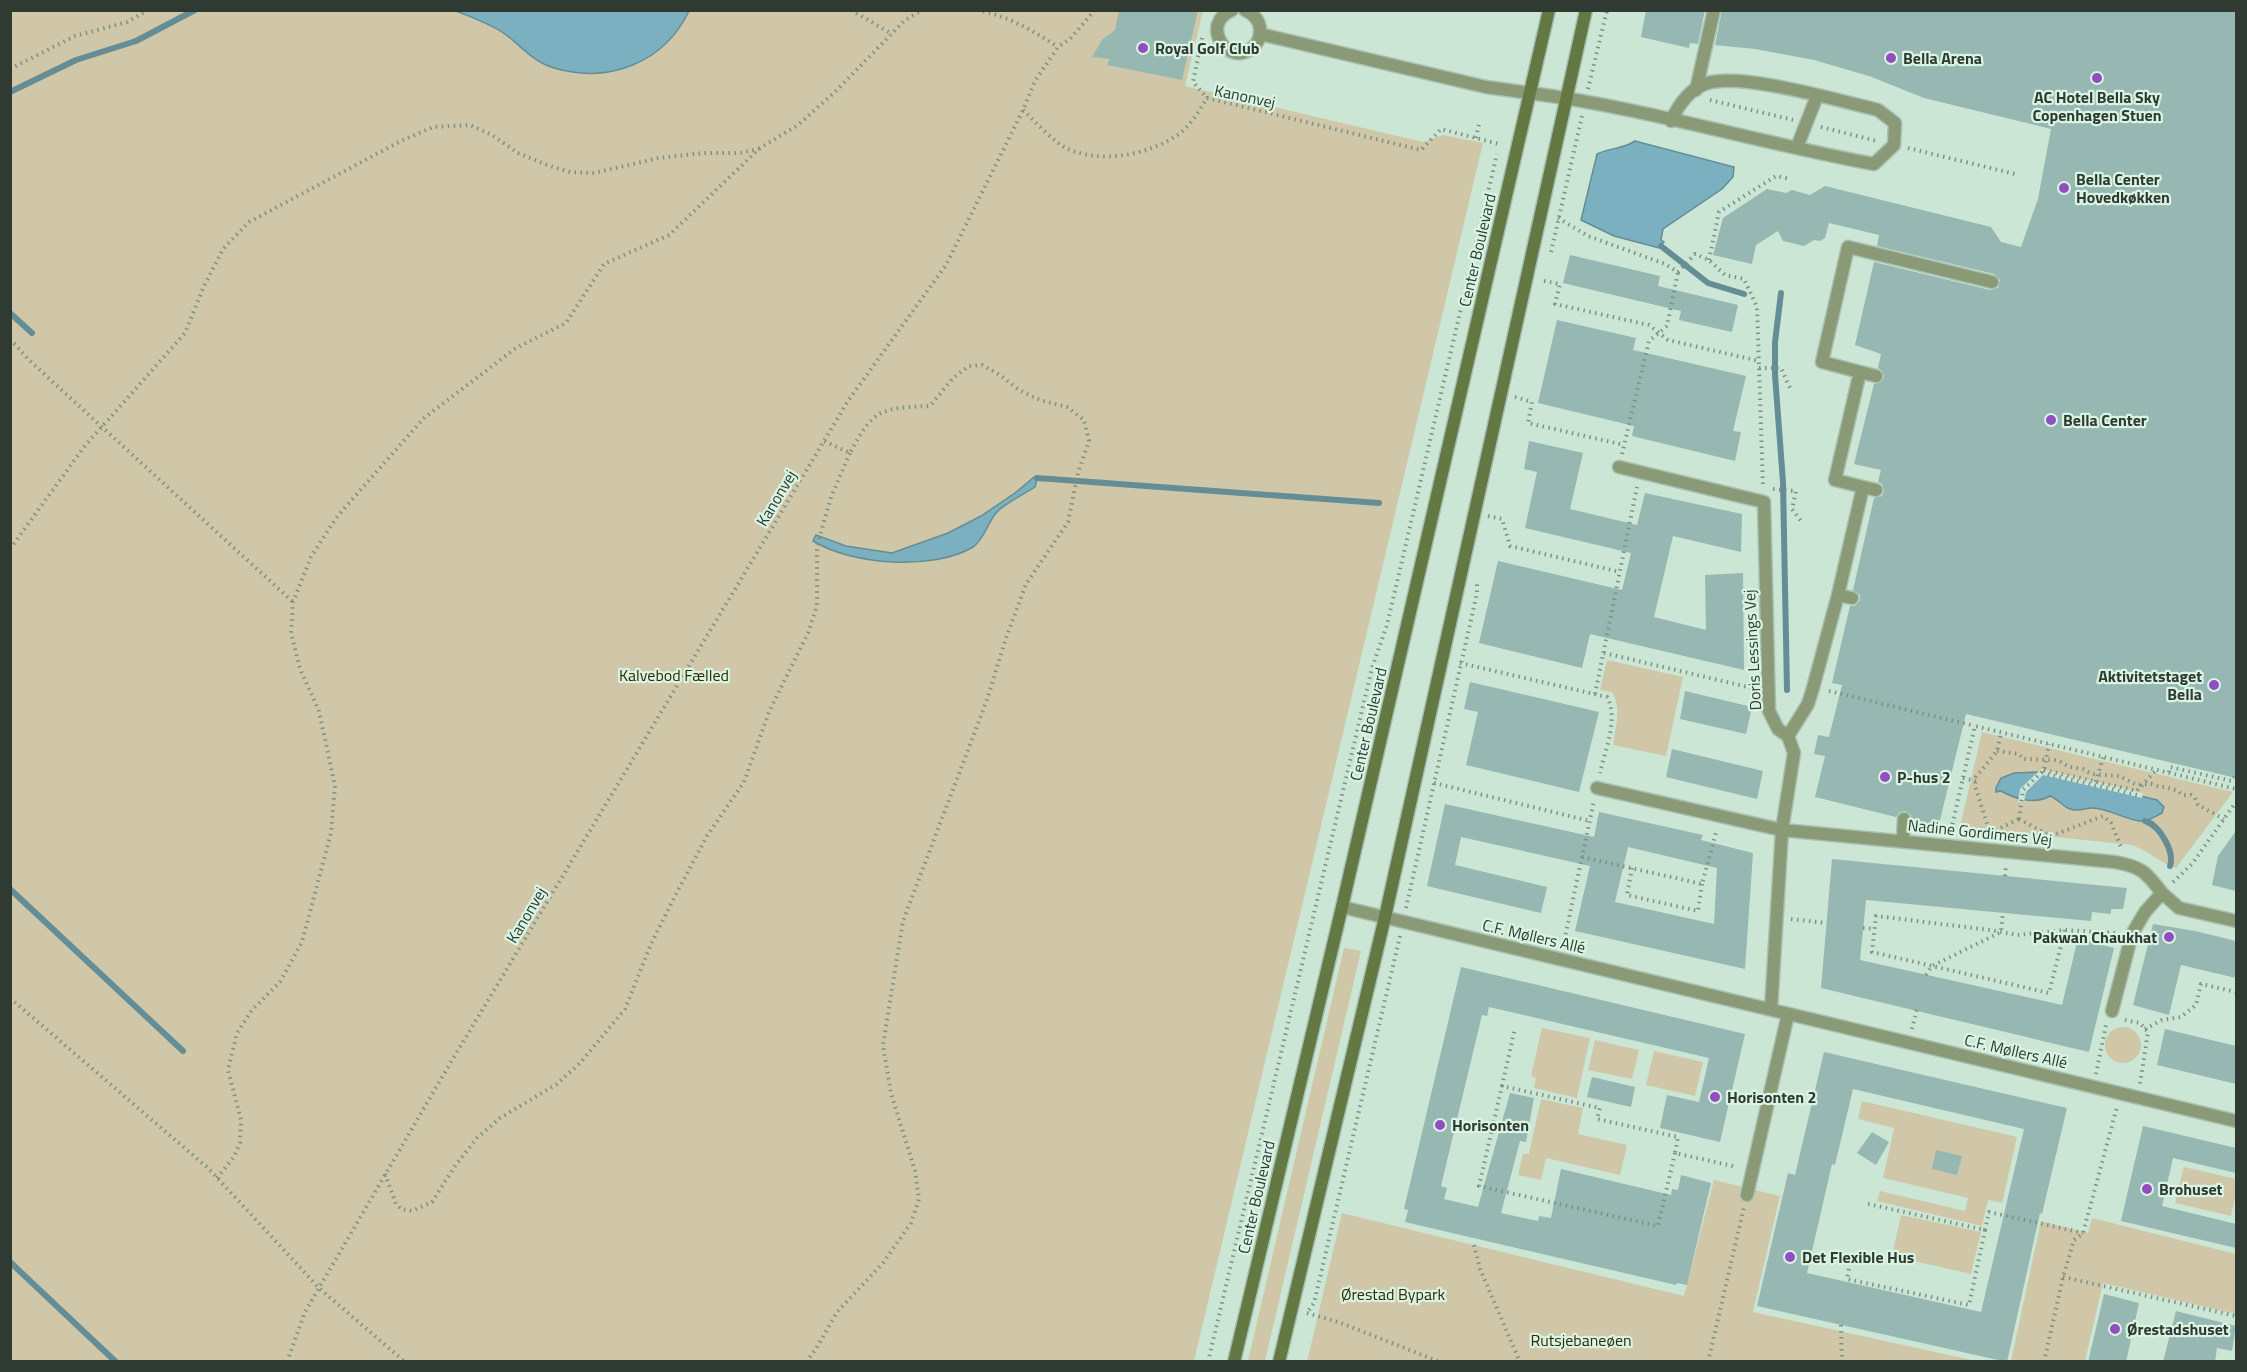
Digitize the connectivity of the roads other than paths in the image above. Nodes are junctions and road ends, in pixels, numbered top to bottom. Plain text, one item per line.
1 (1232, 10) edge
2 (1245, 10) edge
3 (1549, 10) edge
4 (1586, 10) edge
5 (1714, 10) edge
6 (1260, 34) junction
7 (1696, 90) junction
8 (1530, 93) junction
9 (1817, 96) junction
10 (1565, 97) junction
11 (1671, 121) junction
12 (1797, 147) junction
13 (1992, 282) dead end
14 (1860, 372) junction
15 (1876, 376) dead end
16 (1618, 467) road end
17 (1863, 487) junction
18 (1876, 490) dead end
19 (1838, 595) junction
20 (1852, 598) dead end
21 (1788, 736) junction
22 (1597, 788) road end
23 (1904, 819) dead end
24 (1782, 830) junction
25 (1903, 840) junction
26 (2162, 894) junction
27 (1342, 907) junction
28 (1385, 917) junction
29 (2236, 921) edge
30 (1771, 1010) junction
31 (1788, 1014) junction
32 (2111, 1014) road end
33 (2236, 1121) edge
34 (1747, 1195) road end
35 (1234, 1362) edge
36 (1279, 1362) edge

1 - 6 street
2 - 6 street
3 - 8 street, Center Boulevard
4 - 10 street
5 - 7 street
6 - 8 street
7 - 9 street
7 - 11 street
8 - 10 street
8 - 27 street, Center Boulevard
9 - 12 street
9 - 12 street
10 - 11 street
10 - 28 street
11 - 12 street
13 - 14 street
14 - 15 street
14 - 17 street
16 - 21 street, Doris Lessings Vej
17 - 18 street
17 - 19 street
19 - 20 street
19 - 21 street
21 - 24 street, Doris Lessings Vej
22 - 24 street, Nadine Gordimers Vej
23 - 25 street
24 - 25 street, Nadine Gordimers Vej
24 - 30 street, Doris Lessings Vej
25 - 26 street, Nadine Gordimers Vej
26 - 29 street, Nadine Gordimers Vej
26 - 32 street
27 - 28 street, C.F. Møllers Allé
27 - 35 street, Center Boulevard
28 - 30 street, C.F. Møllers Allé
28 - 36 street
30 - 31 street, C.F. Møllers Allé
31 - 33 street, C.F. Møllers Allé
31 - 34 street

